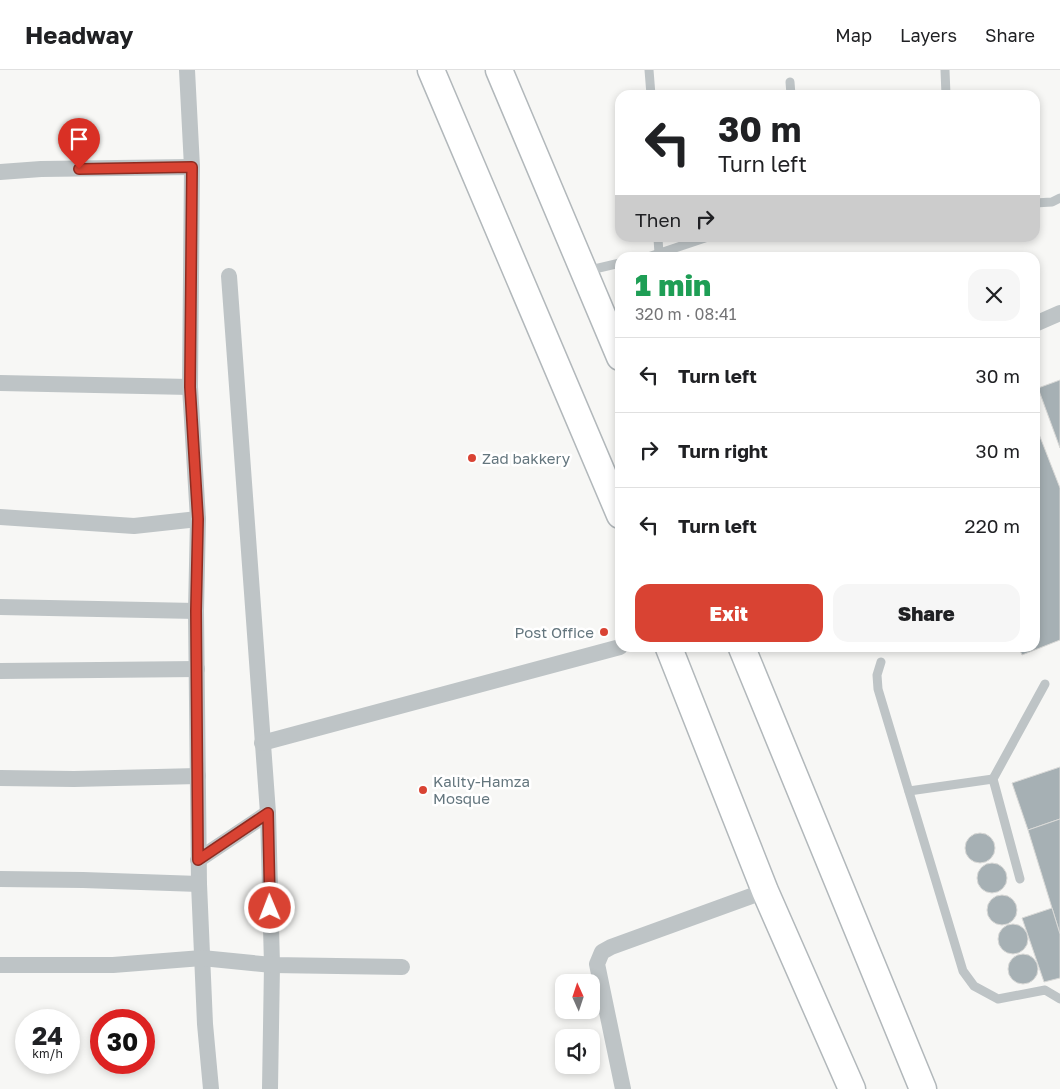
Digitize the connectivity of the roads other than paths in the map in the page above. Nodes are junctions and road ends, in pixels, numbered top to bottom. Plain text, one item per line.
1 (188, 70) edge
2 (431, 70) edge
3 (499, 70) edge
4 (649, 70) edge
5 (945, 70) edge
6 (790, 82) dead end
7 (651, 90) edge
8 (791, 90) edge
9 (946, 90) edge
10 (192, 167) junction
11 (0, 172) edge
12 (1060, 198) edge
13 (1040, 203) edge
14 (694, 242) edge
15 (665, 252) edge
16 (615, 264) edge
17 (583, 272) junction
18 (229, 276) dead end
19 (1060, 313) edge
20 (1040, 322) edge
21 (615, 346) edge
22 (0, 383) edge
23 (190, 387) junction
24 (615, 499) edge
25 (0, 517) edge
26 (198, 519) junction
27 (0, 607) edge
28 (196, 611) junction
29 (615, 648) edge
30 (671, 652) edge
31 (744, 652) edge
32 (881, 662) dead end
33 (197, 669) junction
34 (0, 671) edge
35 (1045, 684) dead end
36 (262, 743) junction
37 (198, 776) junction
38 (0, 778) edge
39 (993, 779) junction
40 (908, 791) junction
41 (268, 813) junction
42 (198, 860) junction
43 (0, 879) edge
44 (1020, 879) dead end
45 (199, 884) junction
46 (765, 891) junction
47 (202, 958) junction
48 (0, 965) edge
49 (272, 965) junction
50 (402, 968) dead end
51 (1060, 999) edge
52 (211, 1089) edge
53 (270, 1089) edge
54 (623, 1089) edge
55 (852, 1089) edge
56 (923, 1089) edge

1 - 10 street
2 - 24 main road
3 - 17 main road
4 - 7 lane
5 - 9 lane
6 - 8 lane
10 - 11 street
10 - 23 street
12 - 13 lane
14 - 15 lane
16 - 17 lane
17 - 21 main road
18 - 36 street
19 - 20 street
22 - 23 street
23 - 26 street
25 - 26 street
26 - 28 street
27 - 28 street
28 - 33 street
29 - 36 street
30 - 46 main road
31 - 56 main road
32 - 40 lane
33 - 34 street
33 - 37 street
35 - 39 lane
36 - 41 street
37 - 38 street
37 - 42 street
39 - 40 lane
39 - 44 lane
40 - 51 lane
41 - 42 street
41 - 49 street
42 - 45 street
43 - 45 street
45 - 47 street
46 - 54 street
46 - 55 main road
47 - 48 street
47 - 49 street
47 - 52 street
49 - 50 street
49 - 53 street

